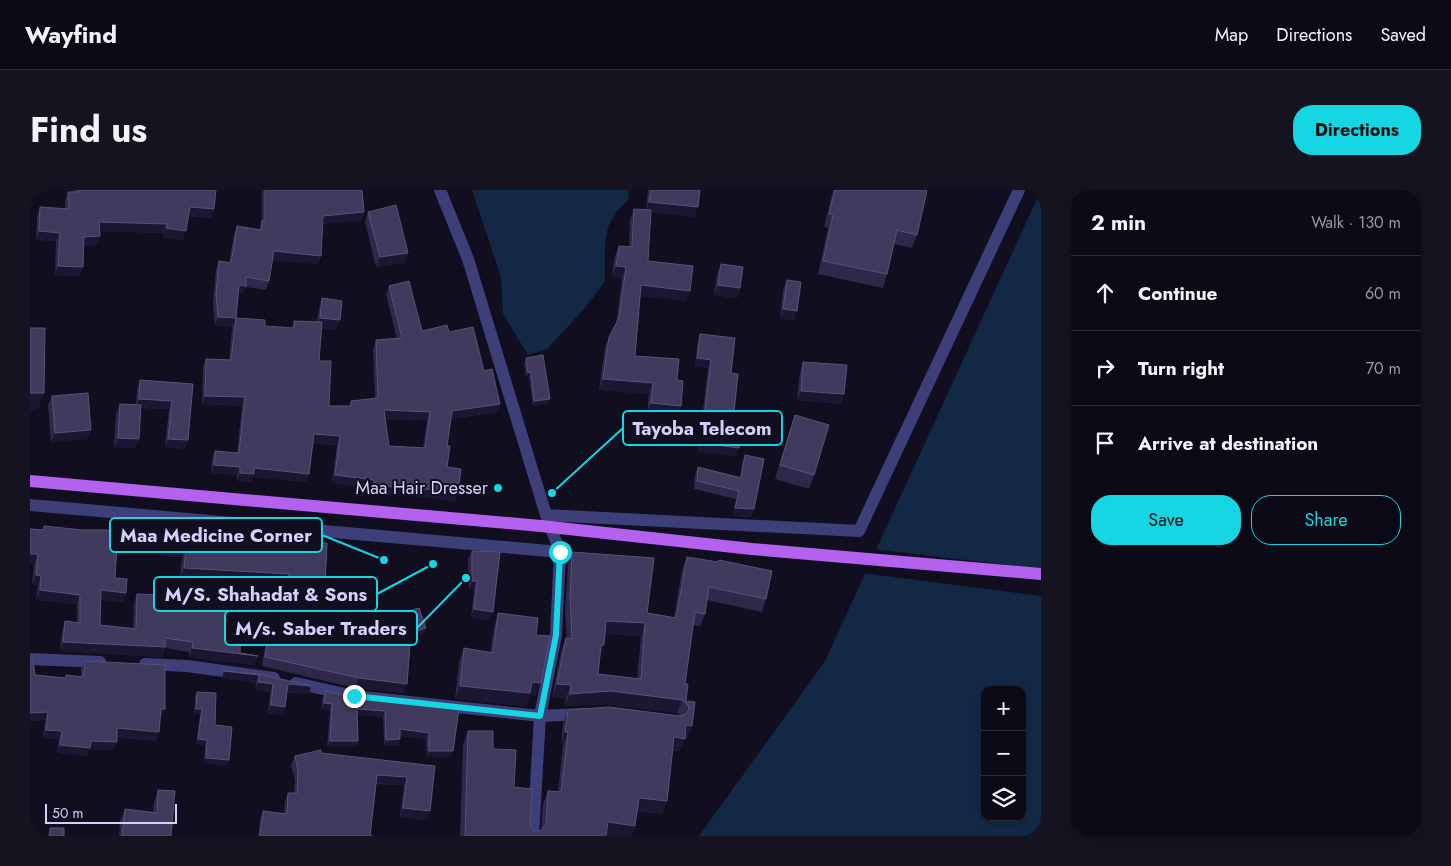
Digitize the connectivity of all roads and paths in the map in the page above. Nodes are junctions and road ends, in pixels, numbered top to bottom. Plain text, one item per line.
1 (440, 190) edge
2 (1019, 190) edge
3 (30, 481) edge
4 (30, 504) edge
5 (546, 515) junction
6 (560, 552) junction
7 (1041, 574) edge
8 (30, 659) edge
9 (109, 662) edge
10 (128, 663) edge
11 (595, 713) edge
12 (540, 716) junction
13 (532, 836) edge

1 - 5 street
2 - 5 street
3 - 7 main road
4 - 6 street
5 - 6 street
6 - 12 street
8 - 9 street
10 - 12 street
11 - 12 street
12 - 13 street

